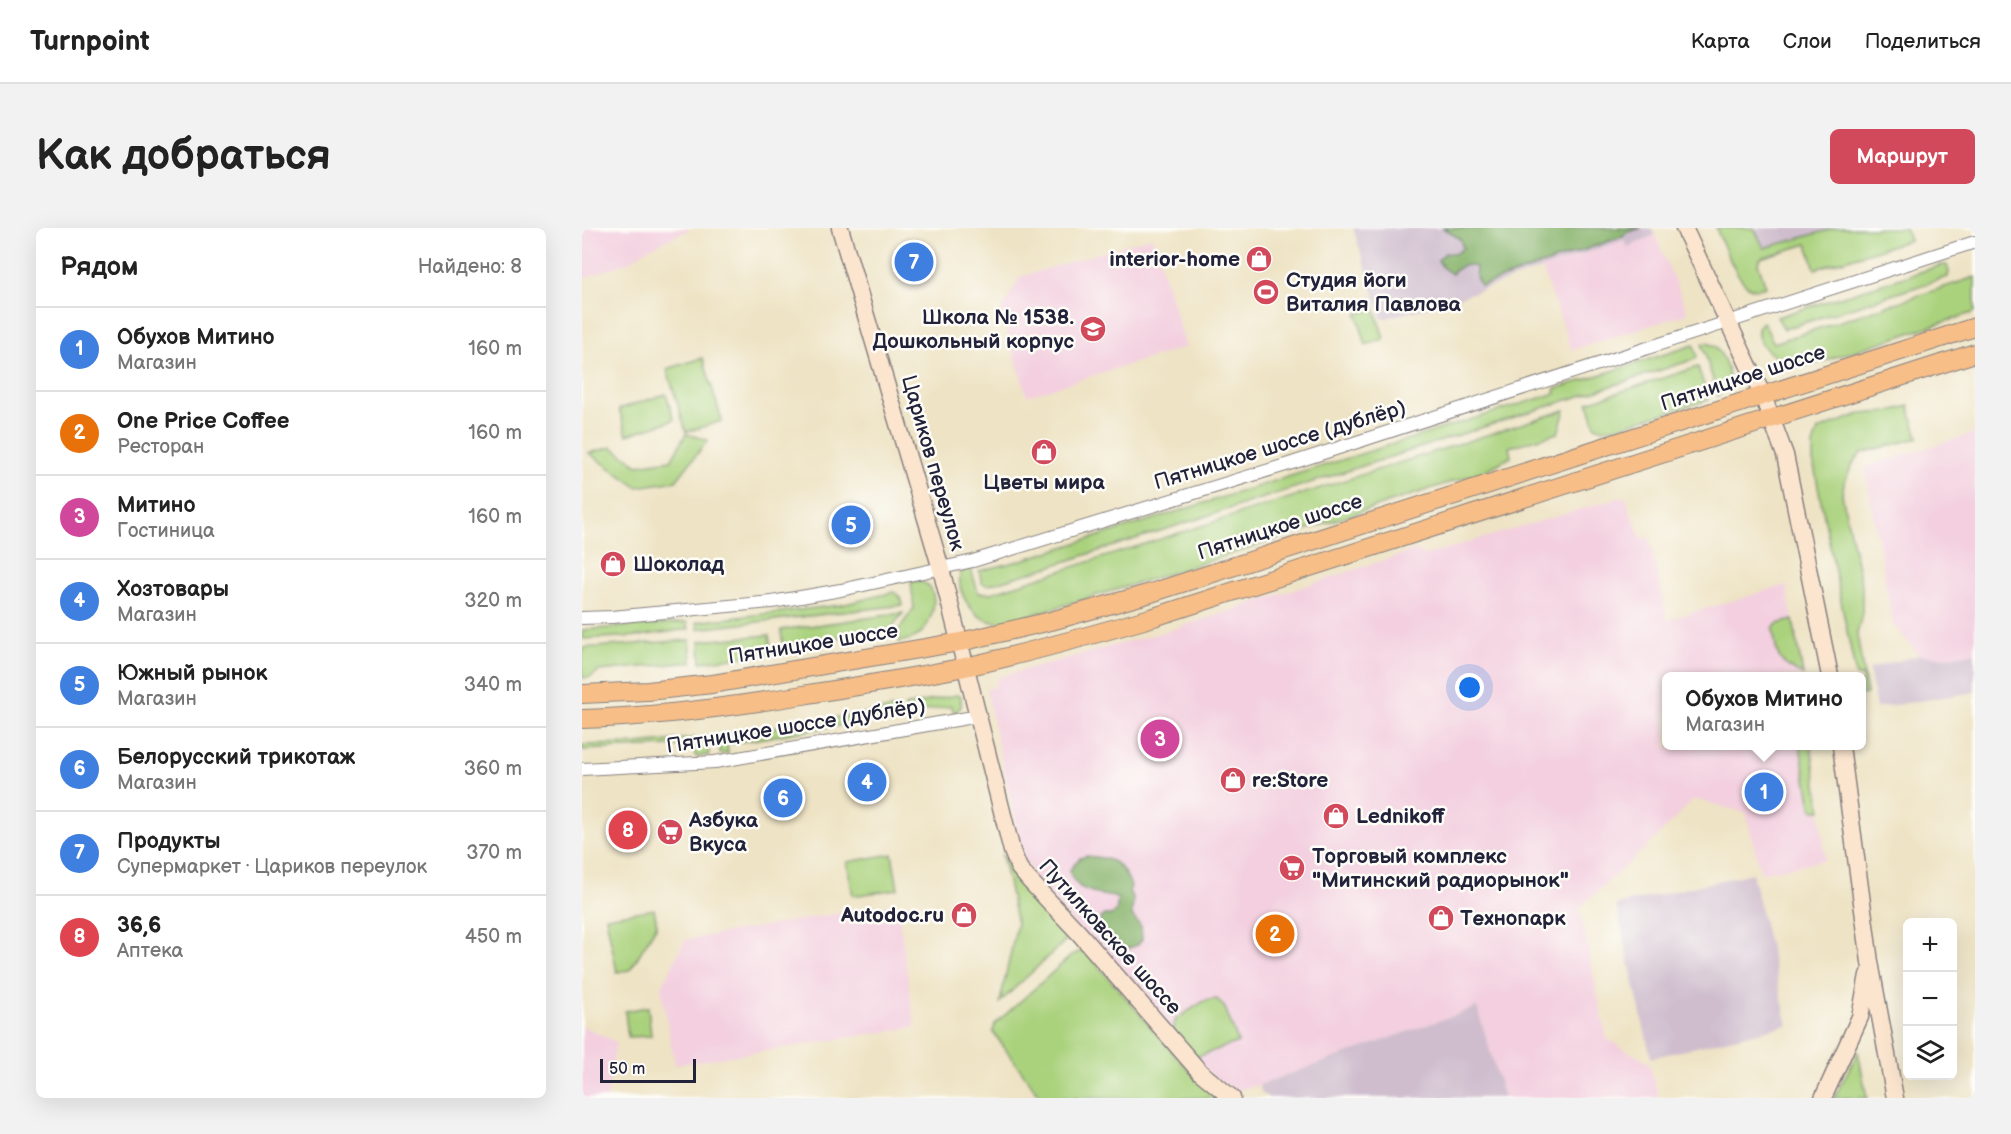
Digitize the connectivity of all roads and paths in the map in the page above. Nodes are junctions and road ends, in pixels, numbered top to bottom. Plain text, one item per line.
1 (840, 228) edge
2 (1684, 228) edge
3 (1975, 242) edge
4 (1728, 322) junction
5 (1975, 327) edge
6 (1975, 353) edge
7 (1763, 396) junction
8 (1772, 419) junction
9 (941, 569) junction
10 (582, 618) edge
11 (960, 642) junction
12 (967, 666) junction
13 (1829, 672) edge
14 (582, 694) edge
15 (979, 717) junction
16 (582, 719) edge
17 (1842, 750) edge
18 (582, 770) edge
19 (1870, 962) junction
20 (1232, 1098) edge
21 (1823, 1098) edge
22 (1895, 1098) edge

1 - 9 street, Цариков переулок
2 - 4 street
3 - 4 street, Пятницкое шоссе (дублёр)
4 - 7 street
4 - 9 street, Пятницкое шоссе (дублёр)
5 - 7 main road, Пятницкое шоссе
6 - 8 main road
7 - 8 street
7 - 11 main road, Пятницкое шоссе
8 - 12 main road
8 - 13 street
9 - 10 street, Пятницкое шоссе (дублёр)
9 - 11 street, Цариков переулок
11 - 12 street, Путилковское шоссе
11 - 14 main road, Пятницкое шоссе
12 - 15 street, Путилковское шоссе
12 - 16 main road
15 - 18 street, Пятницкое шоссе (дублёр)
15 - 20 street, Путилковское шоссе
17 - 19 street
19 - 21 street
19 - 22 street

